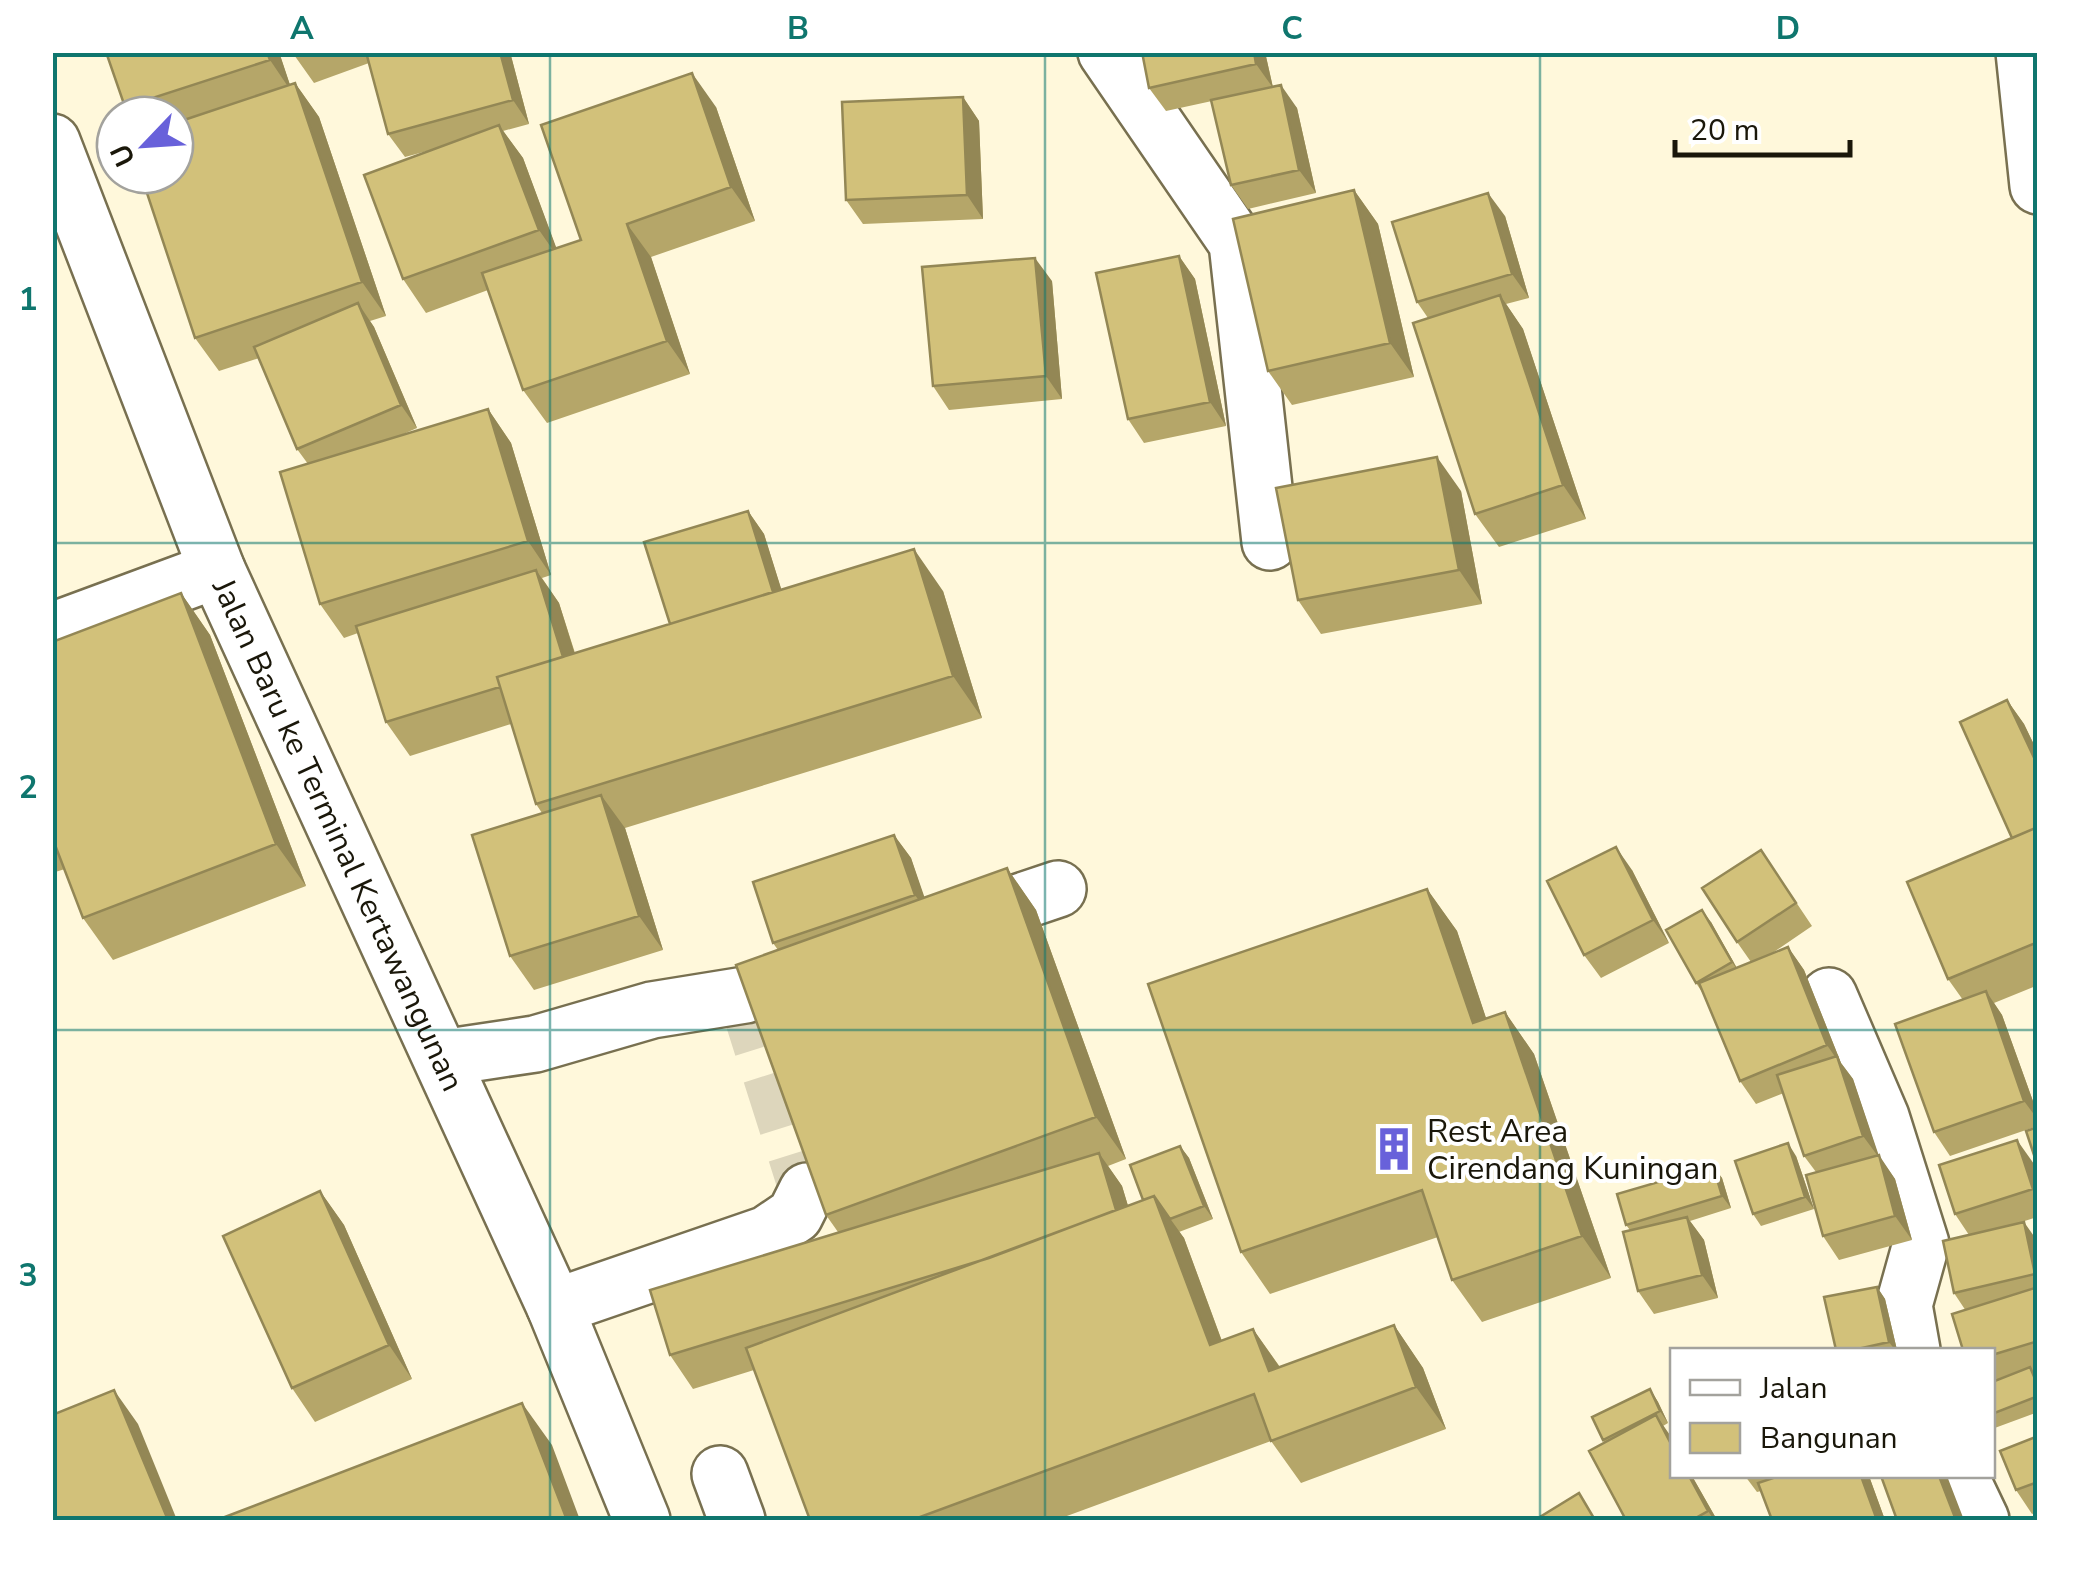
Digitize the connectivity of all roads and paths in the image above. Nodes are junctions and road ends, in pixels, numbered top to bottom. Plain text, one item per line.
1 (1106, 52) edge
2 (2024, 52) edge
3 (52, 142) edge
4 (2038, 186) edge
5 (1270, 542) dead end
6 (216, 570) junction
7 (52, 630) edge
8 (1058, 889) dead end
9 (1829, 996) dead end
10 (442, 1058) junction
11 (807, 1191) edge
12 (555, 1307) junction
13 (1912, 1348) edge
14 (1961, 1478) edge
15 (642, 1520) edge
16 (1981, 1520) edge

1 - 5 main road
2 - 4 main road
3 - 6 main road, Jalan Baru ke Terminal Kertawangunan
6 - 7 main road
6 - 10 main road, Jalan Baru ke Terminal Kertawangunan
8 - 10 main road
9 - 13 main road
10 - 12 main road, Jalan Baru ke Terminal Kertawangunan
11 - 12 main road
12 - 15 main road, Jalan Baru ke Terminal Kertawangunan
14 - 16 main road

